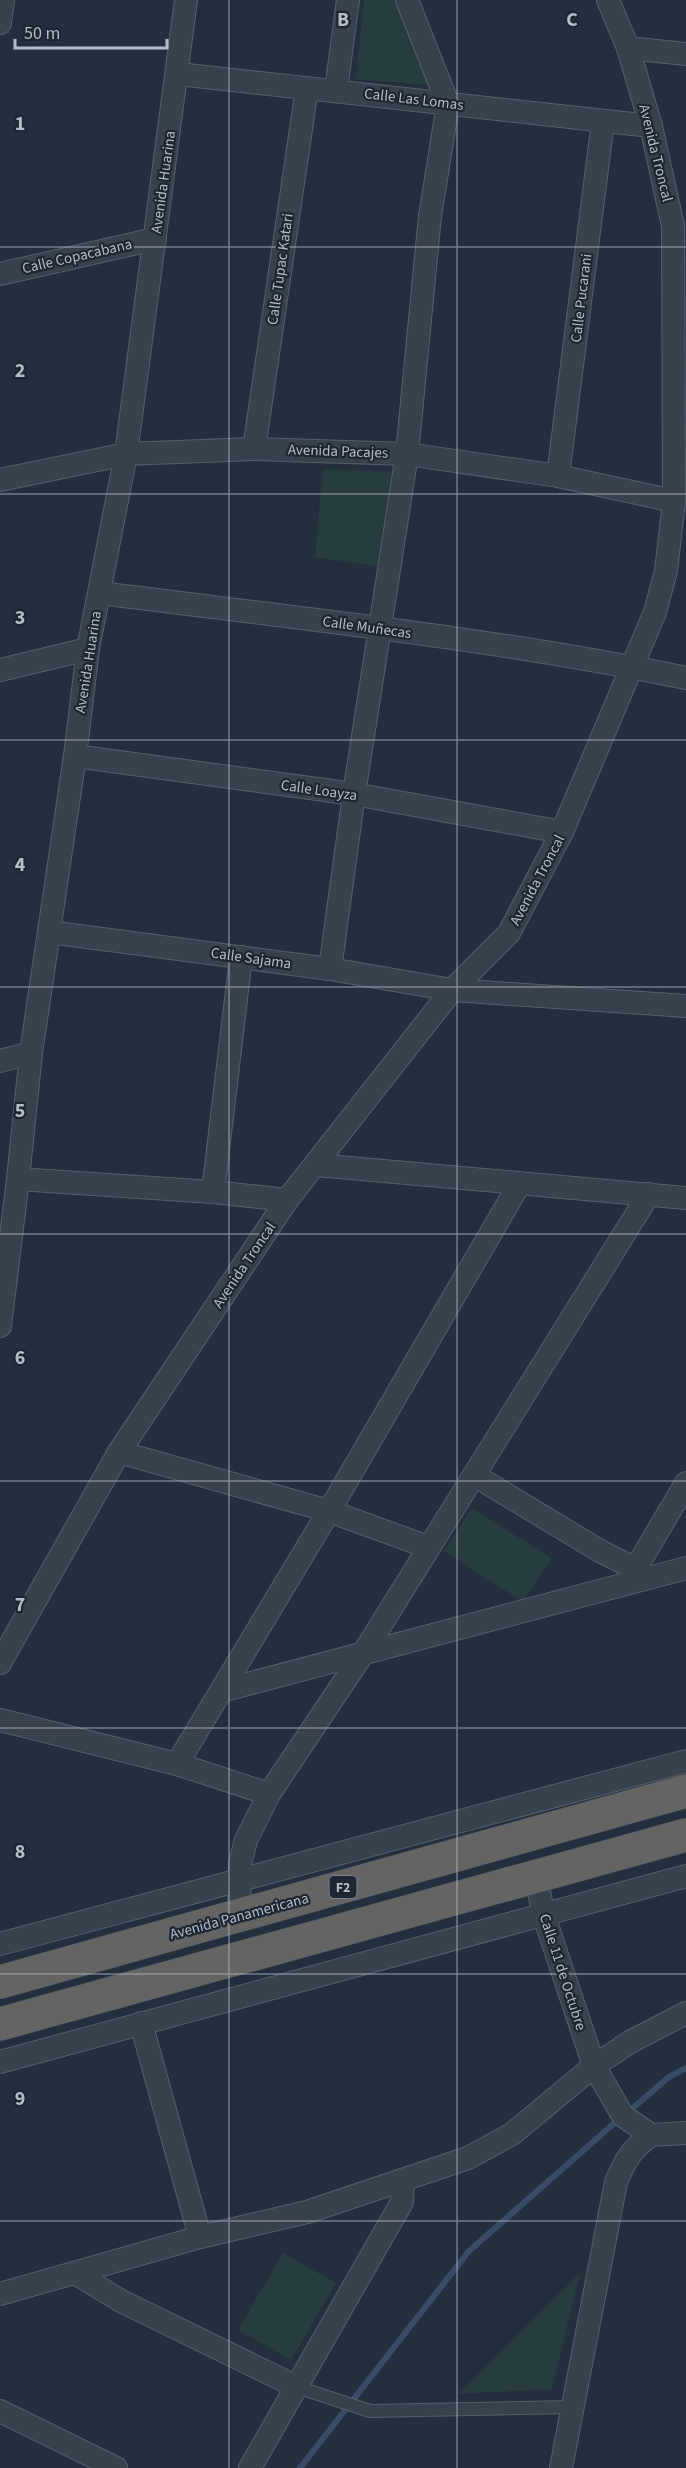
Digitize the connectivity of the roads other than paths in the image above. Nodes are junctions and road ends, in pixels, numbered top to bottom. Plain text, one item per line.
1 (3, 0) edge
2 (186, 0) edge
3 (348, 0) edge
4 (407, 0) edge
5 (608, 0) edge
6 (0, 23) edge
7 (628, 48) junction
8 (686, 54) edge
9 (178, 74) junction
10 (307, 88) junction
11 (336, 90) junction
12 (448, 104) junction
13 (603, 121) junction
14 (651, 126) junction
15 (680, 227) edge
16 (155, 239) junction
17 (0, 274) edge
18 (679, 417) edge
19 (254, 449) junction
20 (407, 453) junction
21 (126, 454) junction
22 (558, 476) junction
23 (0, 480) edge
24 (674, 501) junction
25 (100, 593) junction
26 (379, 628) junction
27 (88, 649) junction
28 (633, 667) junction
29 (0, 670) edge
30 (686, 678) edge
31 (75, 756) junction
32 (354, 794) junction
33 (562, 832) junction
34 (49, 932) junction
35 (241, 957) junction
36 (330, 969) junction
37 (452, 990) junction
38 (684, 1001) edge
39 (31, 1053) junction
40 (0, 1061) edge
41 (316, 1165) junction
42 (18, 1179) junction
43 (520, 1183) junction
44 (213, 1192) junction
45 (649, 1194) junction
46 (686, 1198) edge
47 (287, 1200) junction
48 (5, 1246) edge
49 (0, 1326) edge
50 (119, 1452) junction
51 (474, 1475) junction
52 (686, 1483) edge
53 (329, 1510) junction
54 (428, 1547) junction
55 (686, 1568) edge
56 (631, 1576) junction
57 (364, 1653) junction
58 (0, 1663) edge
59 (221, 1691) junction
60 (0, 1720) edge
61 (686, 1761) edge
62 (177, 1764) junction
63 (686, 1791) edge
64 (269, 1794) junction
65 (686, 1835) edge
66 (686, 1876) edge
67 (536, 1878) junction
68 (239, 1881) junction
69 (544, 1916) junction
70 (239, 1917) junction
71 (0, 1944) edge
72 (0, 1982) edge
73 (686, 2013) edge
74 (141, 2023) junction
75 (0, 2024) edge
76 (0, 2062) edge
77 (594, 2066) junction
78 (686, 2133) edge
79 (651, 2135) junction
80 (403, 2180) junction
81 (200, 2237) junction
82 (75, 2273) junction
83 (0, 2294) edge
84 (297, 2387) junction
85 (572, 2407) junction
86 (0, 2411) edge
87 (116, 2468) edge
88 (250, 2468) edge
89 (561, 2468) edge

1 - 6 street
2 - 9 street, Avenida Huarina
3 - 11 street
4 - 12 street
5 - 7 street, Avenida Troncal
7 - 8 street
7 - 14 street, Avenida Troncal
9 - 10 street, Calle Las Lomas
9 - 16 street, Avenida Huarina
10 - 11 street, Calle Las Lomas
10 - 19 street, Calle Tupac Katari
11 - 12 street, Calle Las Lomas
12 - 13 street, Calle Las Lomas
12 - 20 street
13 - 14 street, Calle Las Lomas
13 - 22 street, Calle Pucarani
14 - 15 street, Avenida Troncal
15 - 18 street, Avenida Troncal
16 - 17 street, Calle Copacabana
16 - 21 street, Avenida Huarina
18 - 24 street, Avenida Troncal
19 - 20 street, Avenida Pacajes
19 - 21 street, Avenida Pacajes
20 - 22 street, Avenida Pacajes
20 - 26 street
21 - 23 street, Avenida Pacajes
21 - 25 street, Avenida Huarina
22 - 24 street, Avenida Pacajes
24 - 28 street, Avenida Troncal
25 - 26 street, Calle Muñecas
25 - 27 street, Avenida Huarina
26 - 28 street, Calle Muñecas
26 - 32 street
27 - 29 street
27 - 31 street, Avenida Huarina
28 - 30 street, Calle Muñecas
28 - 33 street, Avenida Troncal
31 - 32 street, Calle Loayza
31 - 34 street, Avenida Huarina
32 - 33 street, Calle Loayza
32 - 36 street
33 - 37 street, Avenida Troncal
34 - 35 street, Calle Sajama
34 - 39 street, Avenida Huarina
35 - 36 street, Calle Sajama
35 - 44 street
36 - 37 street, Calle Sajama
37 - 38 street, Calle Sajama
37 - 41 street, Avenida Troncal
39 - 40 street
39 - 42 street, Avenida Huarina
41 - 43 street
41 - 47 street, Avenida Troncal
42 - 44 street
42 - 48 street, Avenida Huarina
43 - 45 street
43 - 53 street
44 - 47 street
45 - 46 street
45 - 51 street
47 - 50 street, Avenida Troncal
48 - 49 street, Avenida Huarina
50 - 53 street
50 - 58 street, Avenida Troncal
51 - 54 street
51 - 56 street
52 - 56 street
53 - 54 street
53 - 59 street
54 - 57 street
55 - 56 street
56 - 57 street
57 - 59 street
57 - 64 street
59 - 62 street
60 - 62 street
61 - 68 street
62 - 64 street
63 - 70 highway, Avenida Panamericana / F2
64 - 68 street
65 - 67 highway
66 - 69 street
67 - 69 street, Calle 11 de Octubre
67 - 75 highway
68 - 70 street
68 - 71 street
69 - 74 street
69 - 77 street, Calle 11 de Octubre
70 - 72 highway, Avenida Panamericana / F2
73 - 77 street
74 - 76 street
74 - 81 street
77 - 79 street, Calle 11 de Octubre
77 - 80 street
78 - 79 street
79 - 85 street
80 - 81 street
80 - 84 street
81 - 82 street
82 - 83 street
82 - 84 street
84 - 85 lane
84 - 88 street
85 - 89 street
86 - 87 street

